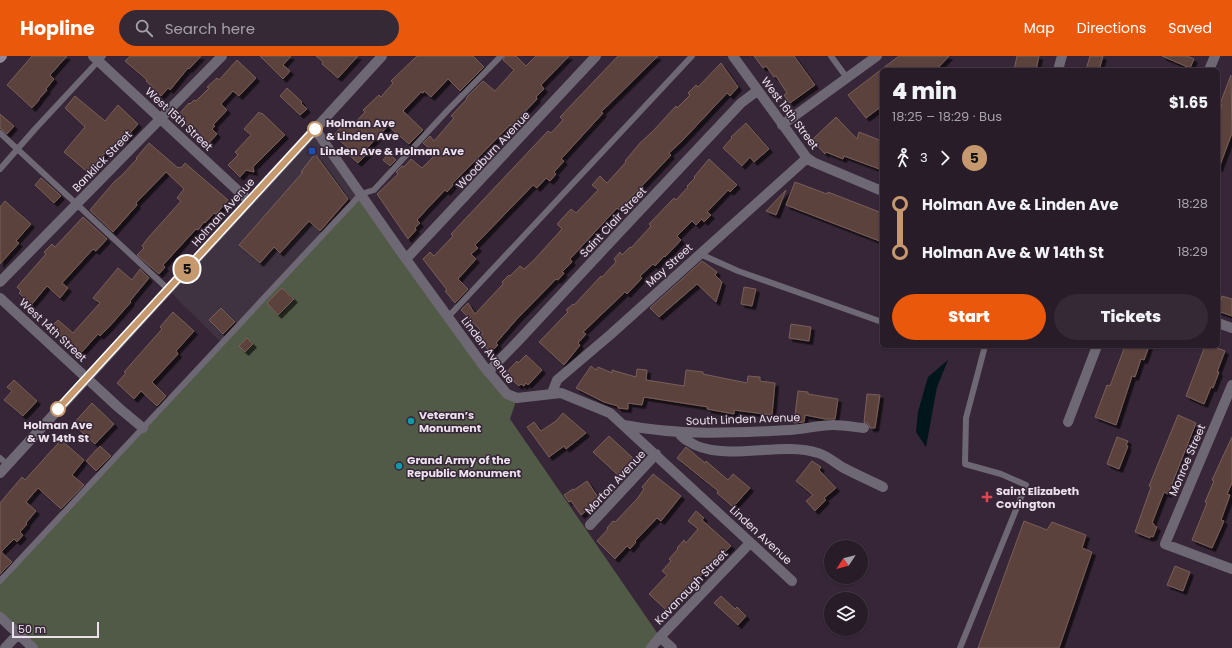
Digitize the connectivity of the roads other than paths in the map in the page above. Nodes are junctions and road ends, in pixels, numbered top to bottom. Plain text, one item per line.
1 (222, 56) edge
2 (382, 56) edge
3 (500, 56) edge
4 (596, 56) edge
5 (692, 56) edge
6 (733, 56) edge
7 (831, 56) edge
8 (877, 56) edge
9 (1062, 56) edge
10 (1214, 56) edge
11 (98, 58) edge
12 (1059, 68) edge
13 (1210, 68) edge
14 (847, 78) junction
15 (757, 91) junction
16 (160, 118) junction
17 (782, 125) junction
18 (315, 129) junction
19 (0, 133) edge
20 (18, 149) junction
21 (807, 158) junction
22 (0, 169) edge
23 (880, 190) edge
24 (361, 194) junction
25 (249, 201) junction
26 (76, 204) junction
27 (700, 254) junction
28 (406, 259) junction
29 (0, 282) edge
30 (168, 290) junction
31 (0, 298) edge
32 (448, 317) junction
33 (880, 321) edge
34 (1220, 324) edge
35 (1232, 328) edge
36 (984, 348) edge
37 (1096, 348) edge
38 (488, 372) junction
39 (87, 378) junction
40 (1232, 385) edge
41 (552, 393) junction
42 (1068, 422) dead end
43 (624, 425) junction
44 (142, 428) junction
45 (864, 428) dead end
46 (679, 433) junction
47 (656, 454) junction
48 (0, 458) edge
49 (8, 465) junction
50 (0, 473) edge
51 (883, 487) dead end
52 (590, 525) dead end
53 (750, 543) junction
54 (1232, 569) edge
55 (0, 581) edge
56 (792, 581) dead end
57 (0, 617) edge
58 (18, 634) junction
59 (660, 637) junction
60 (5, 648) edge
61 (33, 648) edge
62 (651, 648) edge
63 (672, 648) edge
64 (960, 648) edge

1 - 16 street, Banklick Street
2 - 18 street, Holman Avenue
3 - 24 lane
4 - 28 street, Woodburn Avenue
5 - 32 lane
6 - 15 street, West 16th Street
7 - 14 lane
8 - 14 street
9 - 12 street
10 - 13 street
11 - 16 street, West 15th Street
11 - 20 lane
14 - 17 street
15 - 17 street, West 16th Street
15 - 38 street, Saint Clair Street
16 - 25 street, West 15th Street
16 - 26 street, Banklick Street
17 - 21 street, West 16th Street
18 - 24 street, Linden Avenue
18 - 25 street, Holman Avenue
19 - 20 lane
20 - 22 lane
20 - 26 lane
21 - 23 street, West 16th Street
21 - 27 street, May Street
24 - 28 street, Linden Avenue
24 - 44 lane
25 - 30 street, Holman Avenue
26 - 29 street, Banklick Street
26 - 30 lane
27 - 33 lane
27 - 41 street, May Street
28 - 32 street, Linden Avenue
30 - 39 street, Holman Avenue
31 - 39 street, West 14th Street
32 - 38 street, Linden Avenue
34 - 35 street
36 - 64 lane
37 - 42 street
38 - 41 street, Linden Avenue
39 - 44 street, West 14th Street
39 - 49 street, Holman Avenue
40 - 54 street, Monroe Street
41 - 43 street, Linden Avenue
43 - 46 street, South Linden Avenue
43 - 47 street, Linden Avenue
44 - 55 lane
45 - 46 street, South Linden Avenue
46 - 51 street
47 - 52 street, Morton Avenue
47 - 53 street, Linden Avenue
48 - 49 lane
49 - 50 street, Holman Avenue
53 - 56 street, Linden Avenue
53 - 59 street, Kavanaugh Street
57 - 58 street
58 - 60 street
58 - 61 street
59 - 62 street, Kavanaugh Street
59 - 63 street

